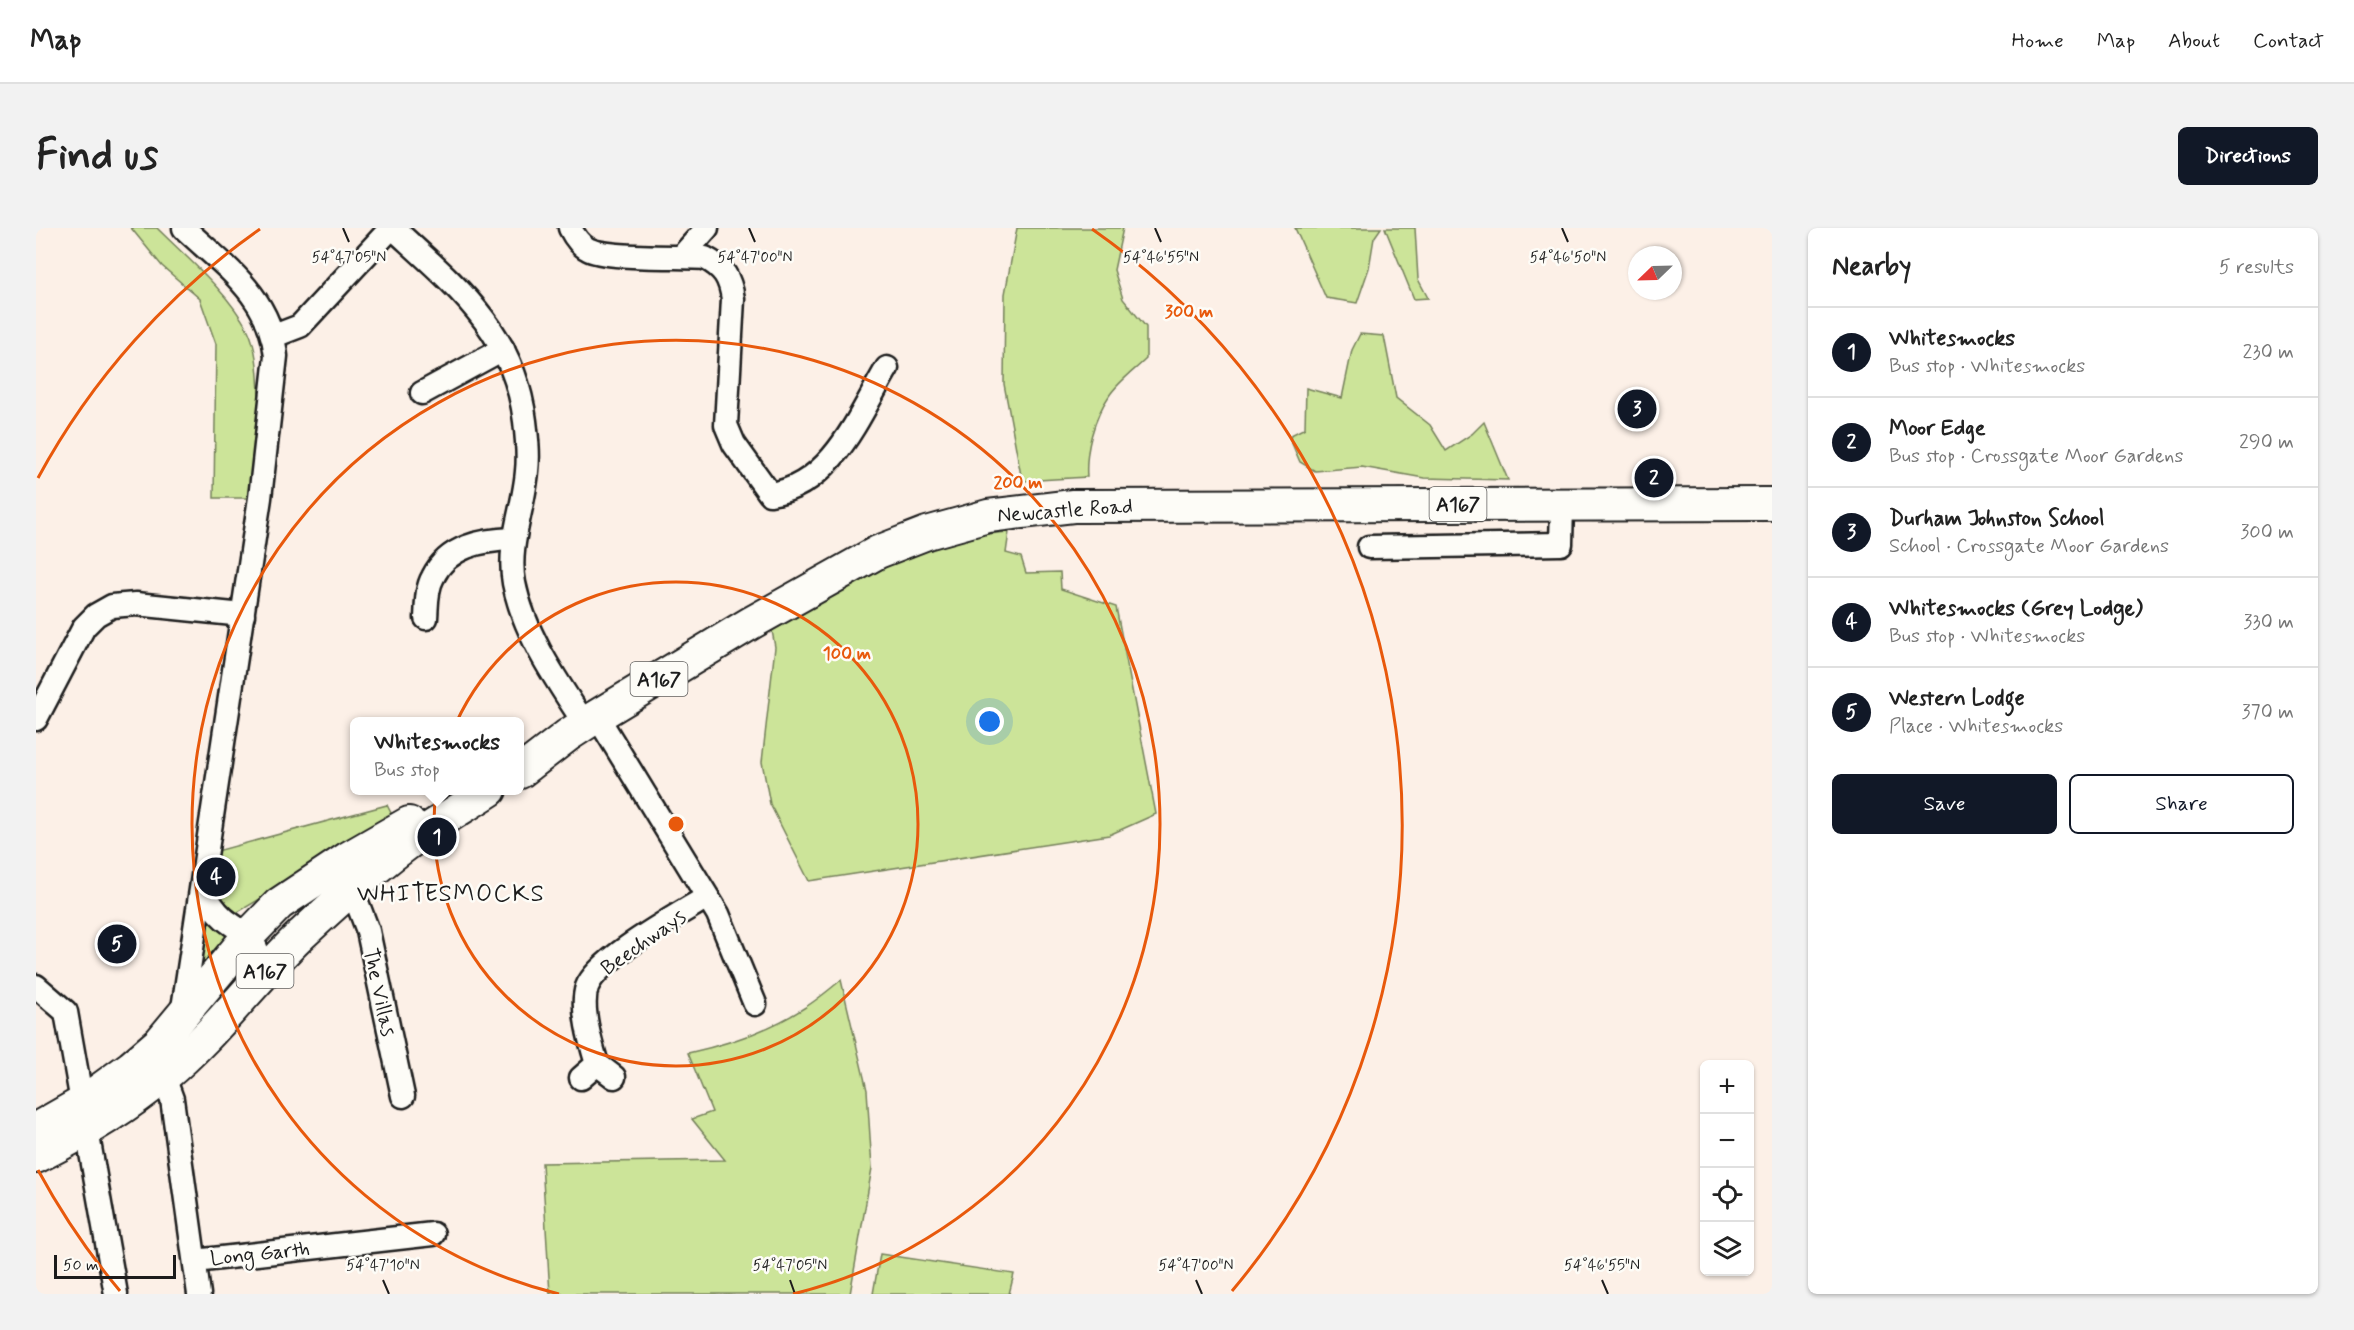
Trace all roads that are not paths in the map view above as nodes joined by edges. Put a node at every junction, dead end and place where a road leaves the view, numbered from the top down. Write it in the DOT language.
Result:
graph roads {
  1 [pos="184,228"];
  2 [pos="392,228"];
  3 [pos="570,228"];
  4 [pos="707,228"];
  5 [pos="682,256"];
  6 [pos="274,336"];
  7 [pos="503,349"];
  8 [pos="887,369"];
  9 [pos="422,393"];
  10 [pos="1772,504"];
  11 [pos="1562,505"];
  12 [pos="513,539"];
  13 [pos="1369,547"];
  14 [pos="243,615"];
  15 [pos="426,618"];
  16 [pos="36,719"];
  17 [pos="583,725"];
  18 [pos="524,754"];
  19 [pos="524,769"];
  20 [pos="455,795"];
  21 [pos="482,795"];
  22 [pos="203,882"];
  23 [pos="352,889"];
  24 [pos="707,897"];
  25 [pos="249,935"];
  26 [pos="261,975"];
  27 [pos="196,978"];
  28 [pos="36,986"];
  29 [pos="240,1000"];
  30 [pos="755,1004"];
  31 [pos="597,1073"];
  32 [pos="164,1077"];
  33 [pos="403,1096"];
  34 [pos="86,1115"];
  35 [pos="36,1129"];
  36 [pos="36,1156"];
  37 [pos="433,1234"];
  38 [pos="195,1261"];
  39 [pos="116,1294"];
  40 [pos="199,1294"];
  1 -- 6 [label="street"];
  2 -- 6 [label="street"];
  2 -- 7 [label="street"];
  3 -- 5 [label="street"];
  4 -- 5 [label="street"];
  5 -- 8 [label="street"];
  6 -- 14 [label="street"];
  7 -- 9 [label="street"];
  7 -- 12 [label="street"];
  10 -- 11 [label="highway, A167"];
  11 -- 13 [label="street"];
  11 -- 17 [label="highway, Newcastle Road / A167"];
  12 -- 15 [label="street"];
  12 -- 17 [label="street"];
  14 -- 16 [label="street"];
  14 -- 22 [label="street"];
  17 -- 18 [label="highway, A167"];
  17 -- 19 [label="highway, A167"];
  17 -- 24 [label="street"];
  20 -- 25 [label="highway, A167"];
  21 -- 23 [label="highway, A167"];
  22 -- 25 [label="street"];
  22 -- 27 [label="street"];
  23 -- 26 [label="highway, A167"];
  23 -- 33 [label="street, The Villas"];
  24 -- 30 [label="street"];
  24 -- 31 [label="street, Beechways"];
  25 -- 26 [label="street"];
  25 -- 27 [label="highway, A167"];
  26 -- 29 [label="highway, A167"];
  27 -- 29 [label="street"];
  27 -- 34 [label="highway, A167"];
  28 -- 34 [label="street"];
  29 -- 32 [label="highway, A167"];
  32 -- 34 [label="highway, A167"];
  32 -- 38 [label="street, Long Garth"];
  34 -- 35 [label="highway, A167"];
  34 -- 36 [label="highway, A167"];
  34 -- 39 [label="street"];
  37 -- 38 [label="street, Long Garth"];
  38 -- 40 [label="street, Long Garth"];
}
